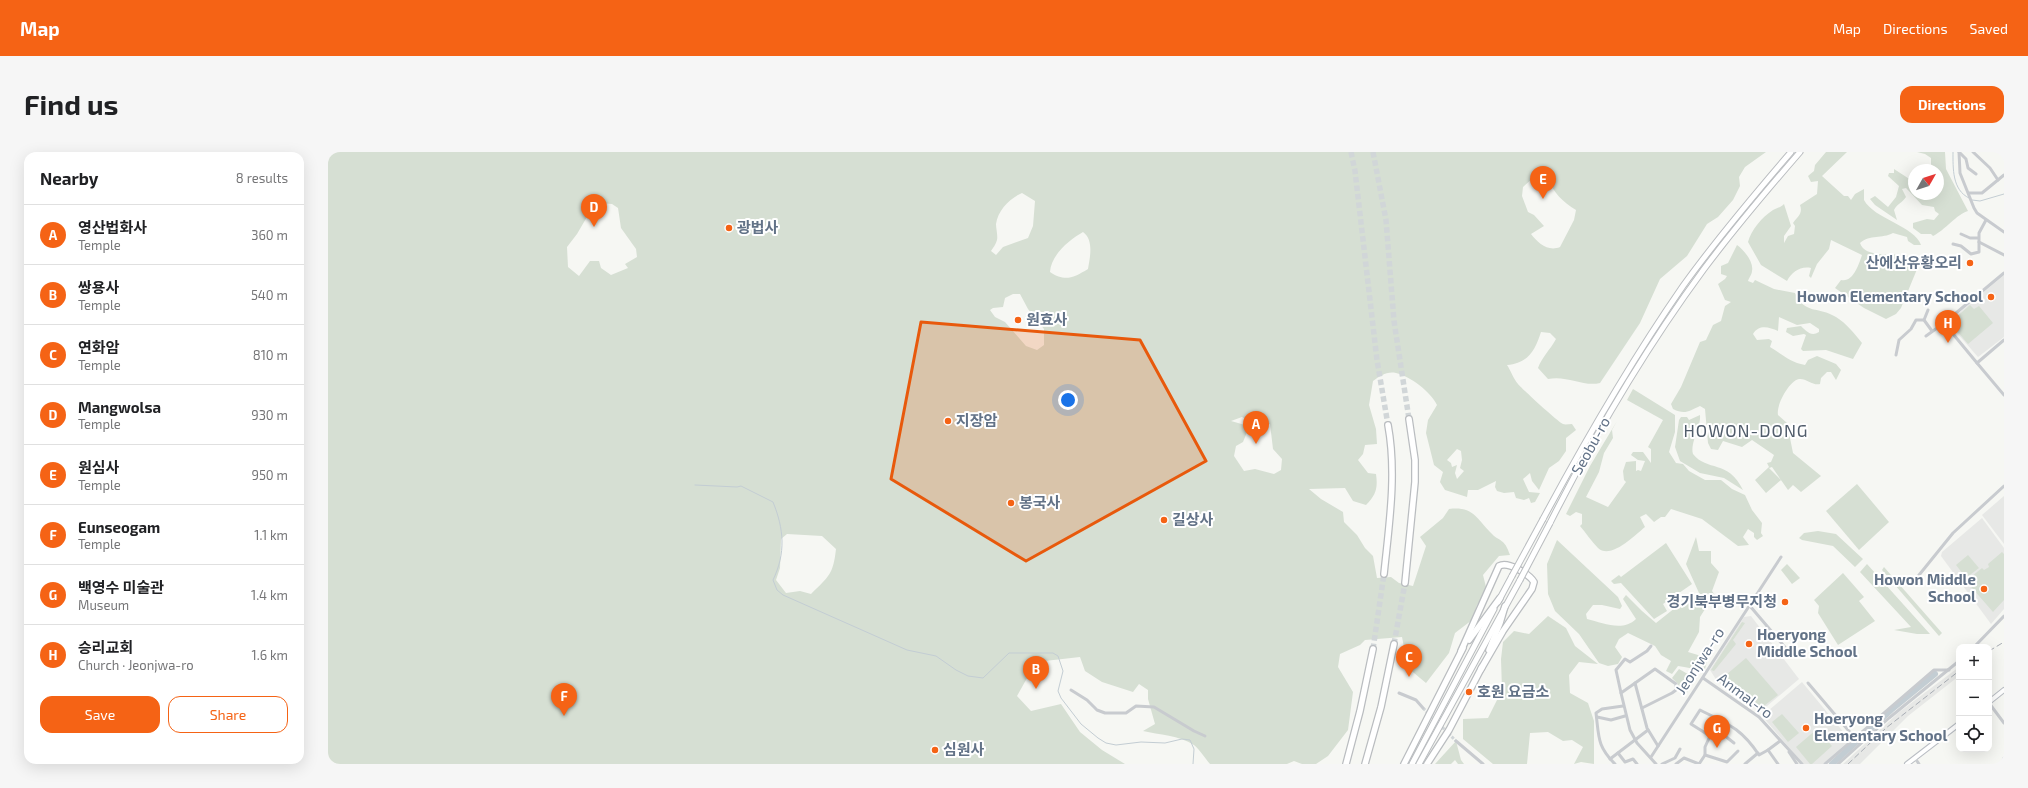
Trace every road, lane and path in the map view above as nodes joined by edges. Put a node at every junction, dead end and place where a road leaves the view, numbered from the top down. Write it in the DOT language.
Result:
graph roads {
  1 [pos="1791,152"];
  2 [pos="1800,152"];
  3 [pos="1959,152"];
  4 [pos="1974,152"];
  5 [pos="1976,174"];
  6 [pos="2004,175"];
  7 [pos="1998,180"];
  8 [pos="1969,193"];
  9 [pos="1986,220"];
  10 [pos="2004,232"];
  11 [pos="1960,234"];
  12 [pos="1978,238"];
  13 [pos="1979,242"];
  14 [pos="1953,244"];
  15 [pos="2004,255"];
  16 [pos="2004,273"];
  17 [pos="1928,310"];
  18 [pos="1924,320"];
  19 [pos="1944,323"];
  20 [pos="1932,331"];
  21 [pos="1926,336"];
  22 [pos="2004,340"];
  23 [pos="1896,355"];
  24 [pos="1977,363"];
  25 [pos="2004,395"];
  26 [pos="1409,419"];
  27 [pos="1388,424"];
  28 [pos="2004,486"];
  29 [pos="1781,557"];
  30 [pos="1384,574"];
  31 [pos="1915,580"];
  32 [pos="1405,583"];
  33 [pos="1500,598"];
  34 [pos="1505,606"];
  35 [pos="1750,606"];
  36 [pos="2004,616"];
  37 [pos="1394,644"];
  38 [pos="1977,644"];
  39 [pos="1651,646"];
  40 [pos="1373,649"];
  41 [pos="1461,651"];
  42 [pos="1789,652"];
  43 [pos="1956,663"];
  44 [pos="1481,669"];
  45 [pos="1949,670"];
  46 [pos="1703,678"];
  47 [pos="1635,683"];
  48 [pos="1808,683"];
  49 [pos="1071,690"];
  50 [pos="2004,690"];
  51 [pos="1399,693"];
  52 [pos="1622,694"];
  53 [pos="1992,700"];
  54 [pos="1623,706"];
  55 [pos="1992,706"];
  56 [pos="1423,708"];
  57 [pos="1642,708"];
  58 [pos="1884,712"];
  59 [pos="1625,716"];
  60 [pos="1597,717"];
  61 [pos="1889,718"];
  62 [pos="2004,723"];
  63 [pos="1956,726"];
  64 [pos="1648,730"];
  65 [pos="1205,736"];
  66 [pos="1710,736"];
  67 [pos="1855,738"];
  68 [pos="1635,739"];
  69 [pos="1456,741"];
  70 [pos="1780,741"];
  71 [pos="1734,743"];
  72 [pos="1352,744"];
  73 [pos="1860,744"];
  74 [pos="1658,746"];
  75 [pos="1680,749"];
  76 [pos="1768,750"];
  77 [pos="1788,750"];
  78 [pos="1738,751"];
  79 [pos="1618,753"];
  80 [pos="1758,753"];
  81 [pos="1705,755"];
  82 [pos="1651,757"];
  83 [pos="1914,758"];
  84 [pos="2004,758"];
  85 [pos="1610,759"];
  86 [pos="1719,762"];
  87 [pos="1342,764"];
  88 [pos="1346,764"];
  89 [pos="1365,764"];
  90 [pos="1404,764"];
  91 [pos="1412,764"];
  92 [pos="1419,764"];
  93 [pos="1427,764"];
  94 [pos="1483,764"];
  95 [pos="1615,764"];
  96 [pos="1636,764"];
  97 [pos="1655,764"];
  98 [pos="1662,764"];
  99 [pos="1676,764"];
  100 [pos="1699,764"];
  101 [pos="1745,764"];
  102 [pos="1778,764"];
  103 [pos="1798,764"];
  104 [pos="1802,764"];
  105 [pos="1825,764"];
  106 [pos="1838,764"];
  107 [pos="1907,764"];
  108 [pos="1919,764"];
  109 [pos="2002,764"];
  1 -- 33 [label="highway, Seobu-ro, bridge"];
  2 -- 34 [label="highway, Seobu-ro, bridge"];
  3 -- 5 [label="street"];
  3 -- 8 [label="street"];
  4 -- 7 [label="street"];
  6 -- 7 [label="street"];
  7 -- 8 [label="street"];
  8 -- 9 [label="street"];
  9 -- 10 [label="street"];
  9 -- 12 [label="street"];
  11 -- 12 [label="street"];
  12 -- 13 [label="street"];
  13 -- 14 [label="street"];
  13 -- 15 [label="street"];
  16 -- 19 [label="street"];
  17 -- 18 [label="street"];
  18 -- 20 [label="street"];
  18 -- 23 [label="street"];
  19 -- 20 [label="street"];
  19 -- 24 [label="street"];
  20 -- 21 [label="street"];
  22 -- 24 [label="street"];
  24 -- 25 [label="street"];
  26 -- 32 [label="highway"];
  27 -- 30 [label="highway"];
  28 -- 31 [label="street"];
  29 -- 35 [label="street, Jeonjwa-ro"];
  33 -- 41 [label="highway"];
  33 -- 91 [label="highway, Seobu-ro"];
  34 -- 44 [label="highway"];
  34 -- 92 [label="highway, Seobu-ro"];
  35 -- 42 [label="street"];
  35 -- 46 [label="street, Jeonjwa-ro"];
  36 -- 38 [label="street"];
  37 -- 89 [label="highway"];
  39 -- 52 [label="street"];
  40 -- 72 [label="highway"];
  41 -- 44 [label="highway"];
  41 -- 90 [label="highway"];
  43 -- 45 [label="street"];
  44 -- 93 [label="highway"];
  45 -- 58 [label="street"];
  45 -- 61 [label="street"];
  46 -- 70 [label="street, Anmal-ro"];
  46 -- 74 [label="street, Jeonjwa-ro"];
  47 -- 52 [label="street"];
  47 -- 57 [label="street"];
  47 -- 57 [label="street"];
  48 -- 67 [label="street"];
  49 -- 65 [label="street"];
  50 -- 53 [label="main road"];
  51 -- 56 [label="street"];
  52 -- 54 [label="street"];
  54 -- 59 [label="street"];
  54 -- 60 [label="street"];
  55 -- 62 [label="street"];
  57 -- 64 [label="street"];
  58 -- 61 [label="street"];
  58 -- 67 [label="street"];
  59 -- 60 [label="street"];
  59 -- 68 [label="street"];
  60 -- 85 [label="street"];
  61 -- 73 [label="street"];
  63 -- 83 [label="main road"];
  64 -- 68 [label="street"];
  64 -- 74 [label="street"];
  66 -- 71 [label="street"];
  66 -- 80 [label="street"];
  66 -- 81 [label="street"];
  67 -- 73 [label="street"];
  67 -- 105 [label="street"];
  68 -- 79 [label="street"];
  68 -- 82 [label="street"];
  69 -- 94 [label="street"];
  70 -- 76 [label="street"];
  70 -- 77 [label="street, Anmal-ro"];
  72 -- 87 [label="highway"];
  72 -- 88 [label="highway"];
  73 -- 106 [label="street"];
  74 -- 82 [label="street, Jeonjwa-ro"];
  75 -- 98 [label="street"];
  76 -- 80 [label="street"];
  76 -- 102 [label="street"];
  77 -- 103 [label="street, Anmal-ro"];
  77 -- 104 [label="street, Anmal-ro"];
  78 -- 86 [label="street"];
  79 -- 85 [label="street"];
  79 -- 96 [label="street"];
  80 -- 101 [label="street"];
  81 -- 86 [label="street"];
  81 -- 100 [label="street"];
  82 -- 97 [label="street"];
  83 -- 107 [label="main road"];
  83 -- 108 [label="street"];
  84 -- 109 [label="street"];
  85 -- 95 [label="street"];
  99 -- 100 [label="street"];
}
